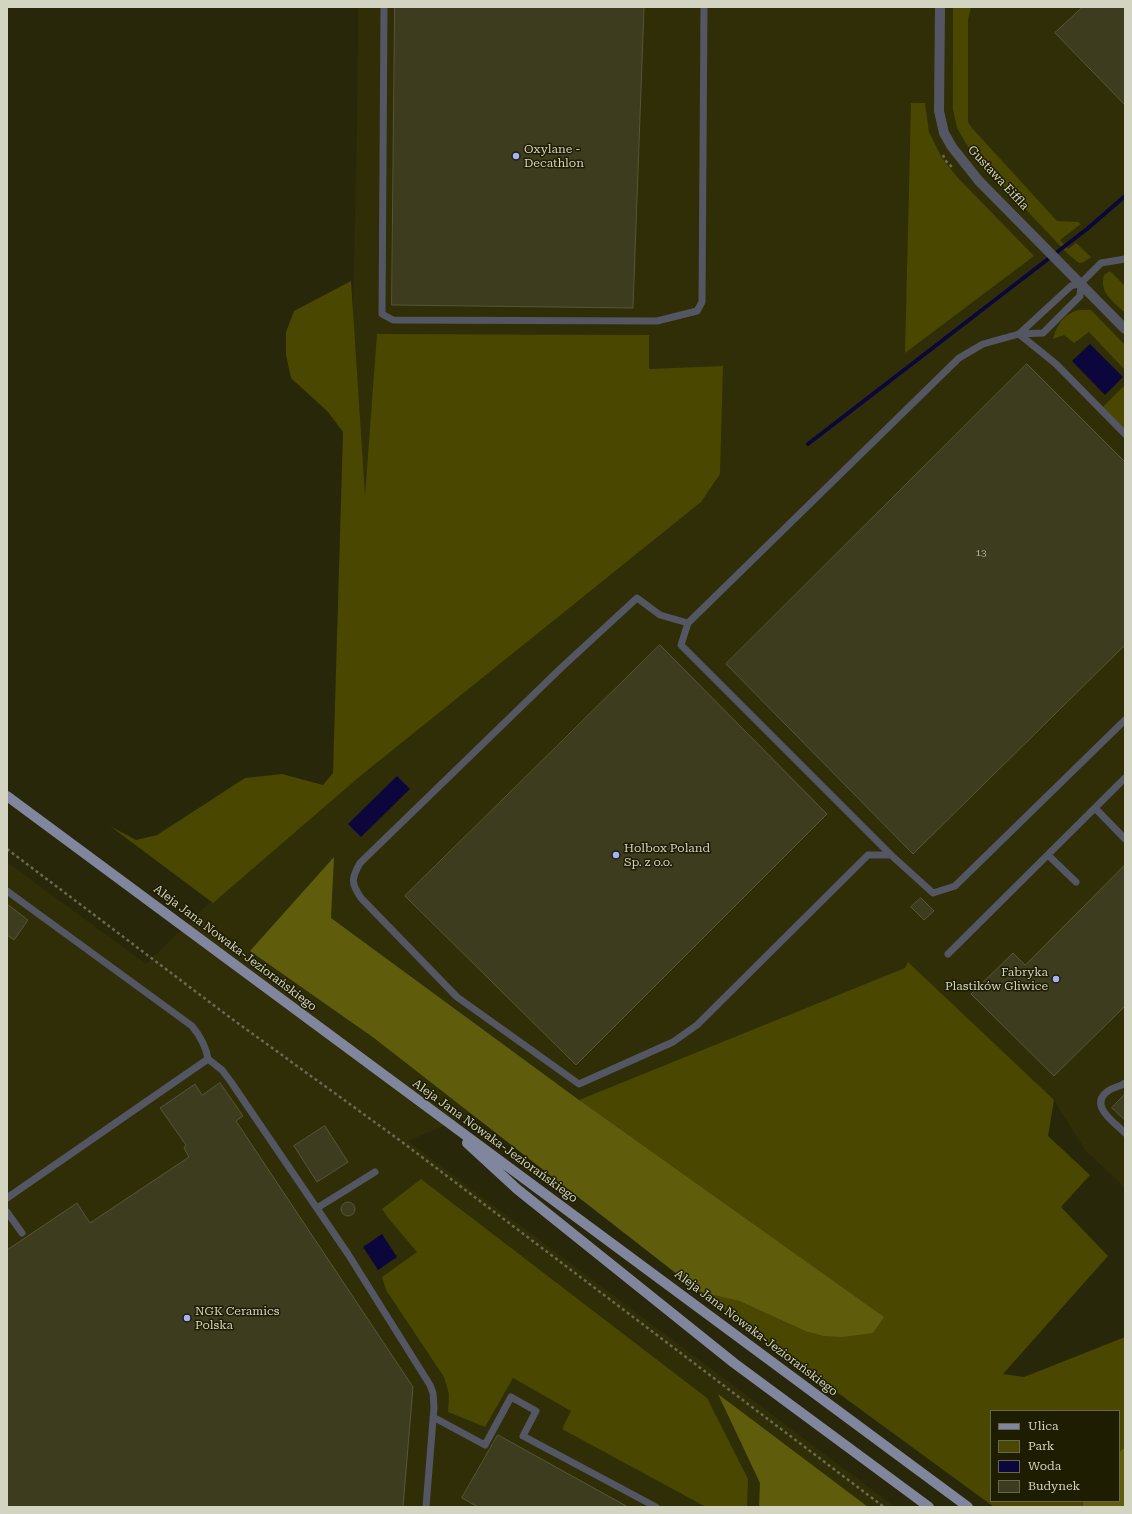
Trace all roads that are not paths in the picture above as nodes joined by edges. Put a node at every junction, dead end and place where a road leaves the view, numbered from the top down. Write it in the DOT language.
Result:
graph roads {
  1 [pos="384,7"];
  2 [pos="704,7"];
  3 [pos="940,7"];
  4 [pos="1125,259"];
  5 [pos="1081,283"];
  6 [pos="1125,329"];
  7 [pos="1018,334"];
  8 [pos="1125,434"];
  9 [pos="688,622"];
  10 [pos="1125,720"];
  11 [pos="1125,778"];
  12 [pos="7,796"];
  13 [pos="1095,808"];
  14 [pos="1125,839"];
  15 [pos="891,855"];
  16 [pos="1048,855"];
  17 [pos="1076,882"];
  18 [pos="7,892"];
  19 [pos="948,954"];
  20 [pos="208,1060"];
  21 [pos="1125,1083"];
  22 [pos="432,1110"];
  23 [pos="1125,1132"];
  24 [pos="375,1172"];
  25 [pos="7,1198"];
  26 [pos="317,1208"];
  27 [pos="7,1212"];
  28 [pos="22,1233"];
  29 [pos="433,1417"];
  30 [pos="426,1507"];
  31 [pos="656,1507"];
  32 [pos="929,1507"];
  33 [pos="968,1507"];
  1 -- 2 [label="lane"];
  3 -- 5 [label="street, Gustawa Eiffla"];
  4 -- 5 [label="lane"];
  5 -- 6 [label="street, Gustawa Eiffla"];
  5 -- 7 [label="lane"];
  5 -- 7 [label="lane"];
  7 -- 8 [label="lane"];
  7 -- 9 [label="lane"];
  9 -- 15 [label="lane"];
  9 -- 15 [label="lane"];
  10 -- 15 [label="lane"];
  11 -- 13 [label="lane"];
  12 -- 22 [label="main road, Aleja Jana Nowaka-Jeziorańskiego"];
  13 -- 14 [label="lane"];
  13 -- 16 [label="lane"];
  16 -- 17 [label="lane"];
  16 -- 19 [label="lane"];
  18 -- 20 [label="lane"];
  20 -- 25 [label="lane"];
  20 -- 26 [label="lane"];
  21 -- 23 [label="lane"];
  22 -- 32 [label="main road"];
  22 -- 33 [label="main road, Aleja Jana Nowaka-Jeziorańskiego"];
  24 -- 26 [label="lane"];
  26 -- 29 [label="lane"];
  27 -- 28 [label="lane"];
  29 -- 30 [label="lane"];
  29 -- 31 [label="lane"];
}
